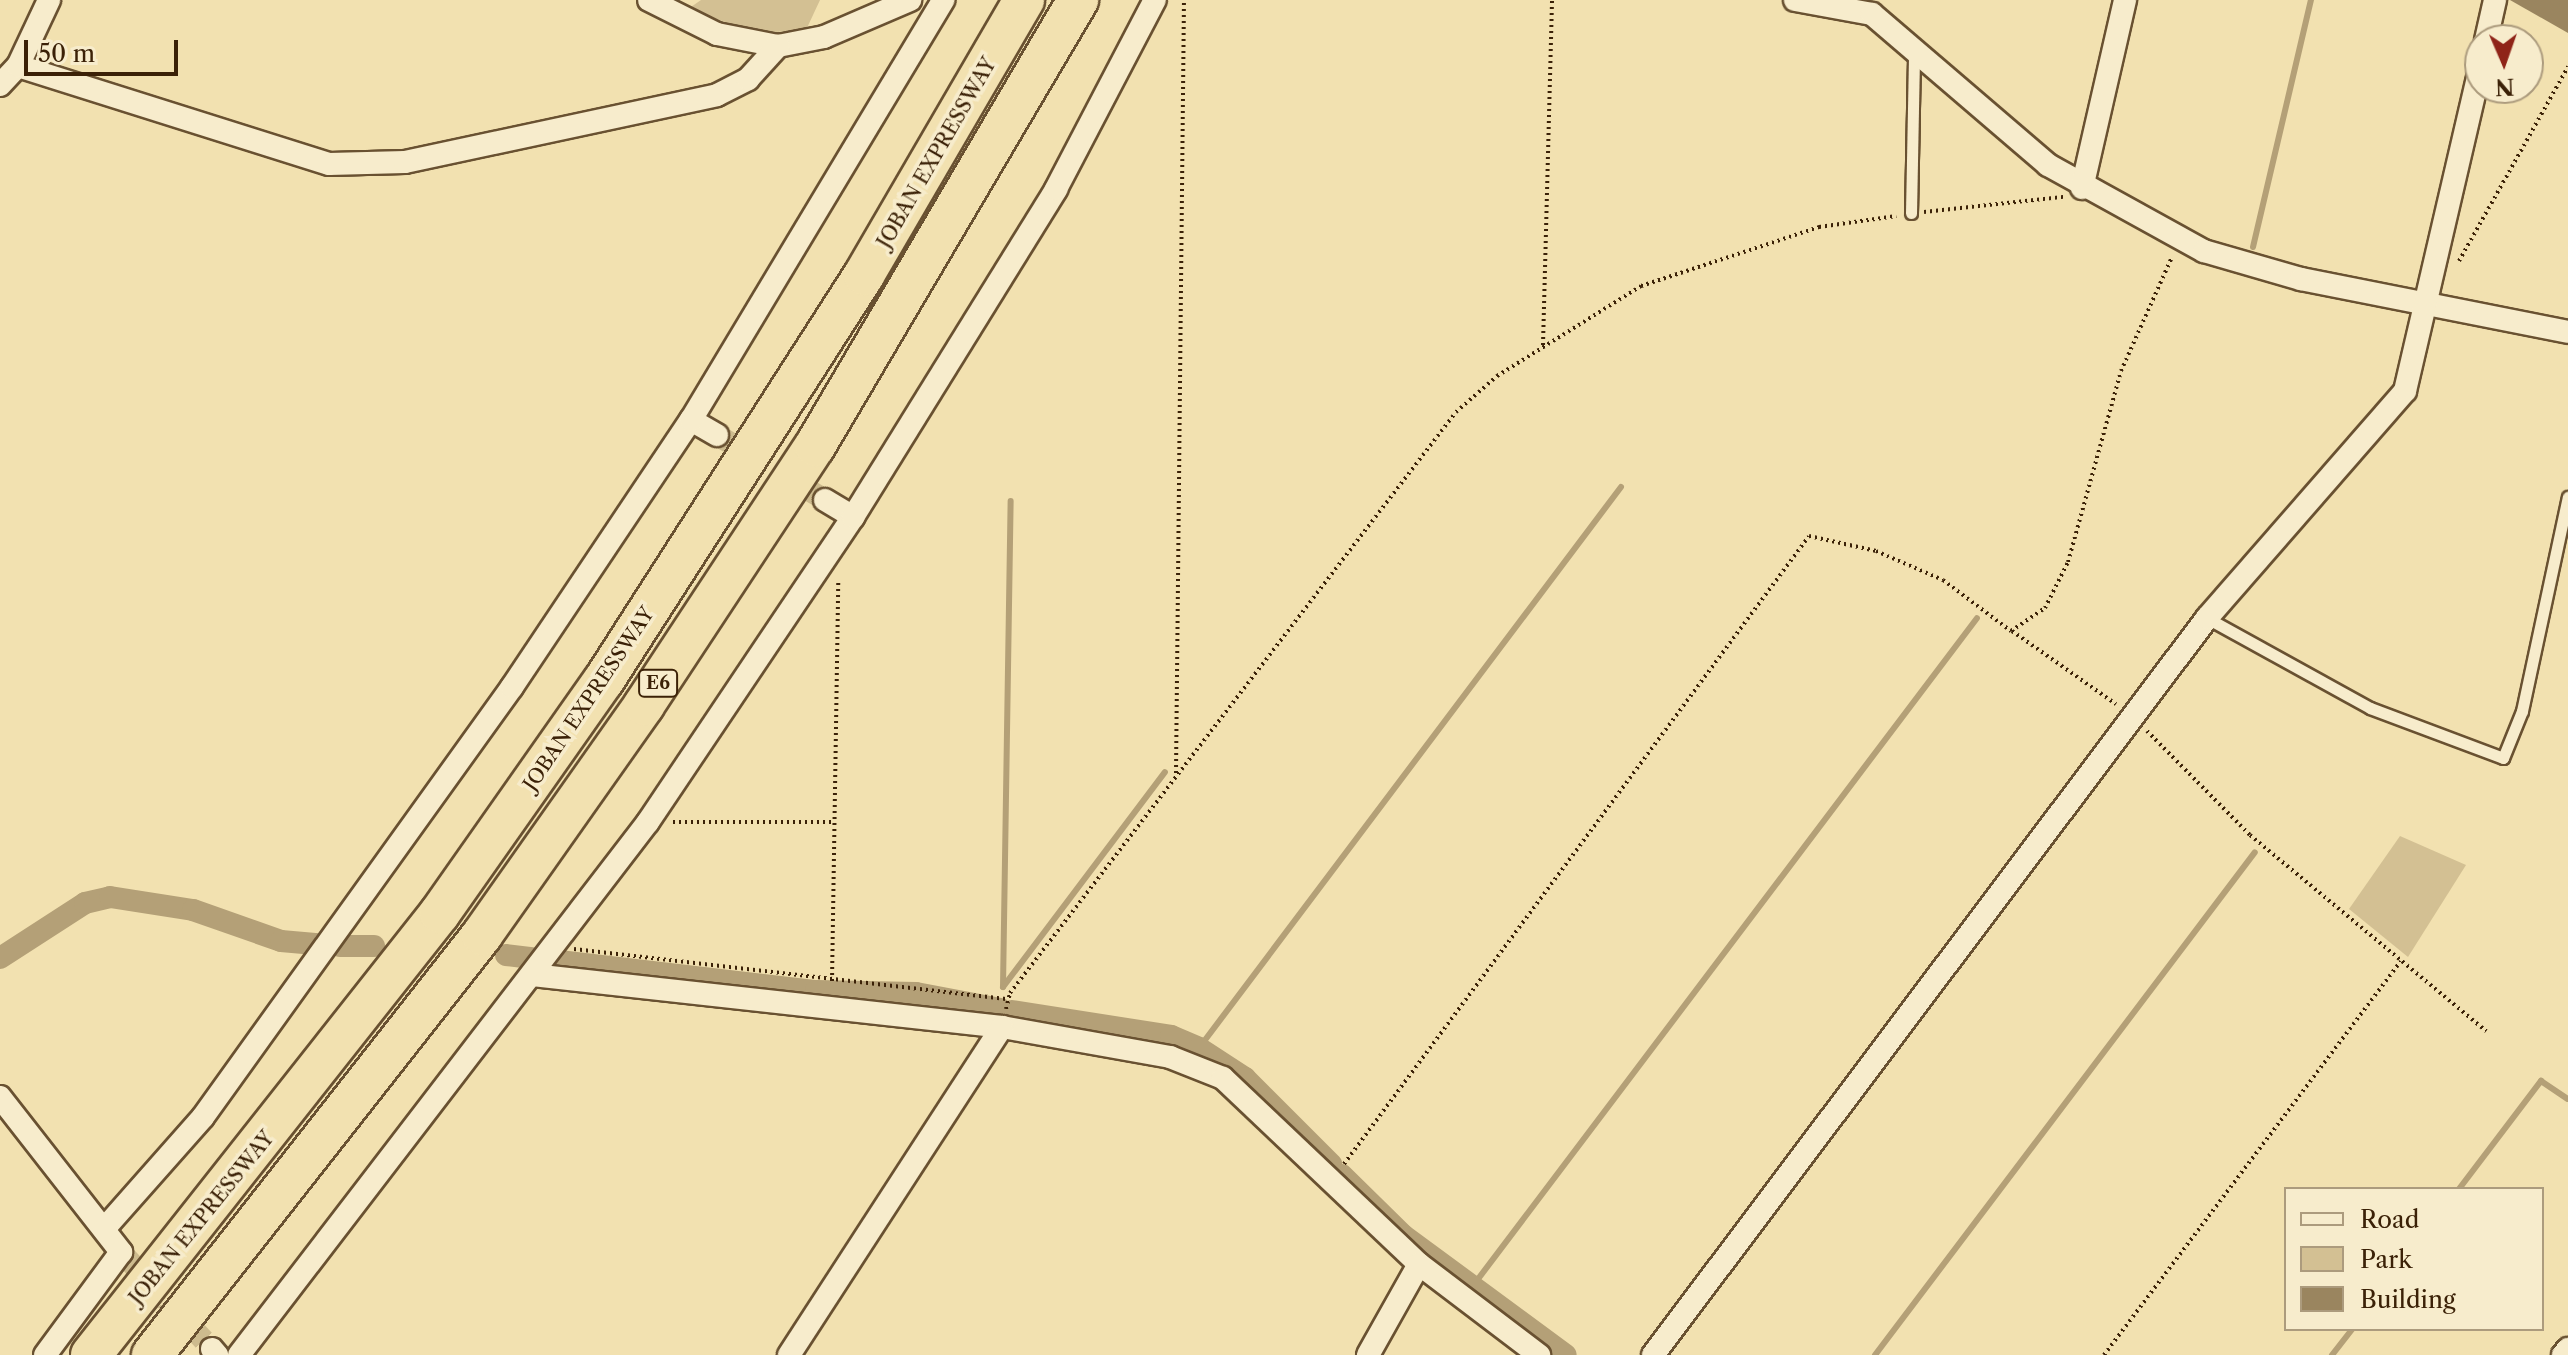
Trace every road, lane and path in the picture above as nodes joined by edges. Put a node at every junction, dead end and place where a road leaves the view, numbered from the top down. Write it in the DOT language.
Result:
graph roads {
  1 [pos="49,0"];
  2 [pos="649,0"];
  3 [pos="910,0"];
  4 [pos="943,0"];
  5 [pos="1024,0"];
  6 [pos="1078,0"];
  7 [pos="1155,0"];
  8 [pos="1184,0"];
  9 [pos="1552,0"];
  10 [pos="1795,0"];
  11 [pos="2125,0"];
  12 [pos="2495,0"];
  13 [pos="2490,24"];
  14 [pos="778,46"];
  15 [pos="1914,48"];
  16 [pos="18,66"];
  17 [pos="2568,67"];
  18 [pos="0,85"];
  19 [pos="2472,104"];
  20 [pos="2082,188"];
  21 [pos="1911,213"];
  22 [pos="2180,241"];
  23 [pos="2453,269"];
  24 [pos="2429,306"];
  25 [pos="2568,332"];
  26 [pos="1543,345"];
  27 [pos="691,420"];
  28 [pos="717,435"];
  29 [pos="2568,497"];
  30 [pos="825,500"];
  31 [pos="853,517"];
  32 [pos="2567,519"];
  33 [pos="839,537"];
  34 [pos="2207,618"];
  35 [pos="2011,631"];
  36 [pos="2131,715"];
  37 [pos="1176,775"];
  38 [pos="648,822"];
  39 [pos="834,822"];
  40 [pos="552,947"];
  41 [pos="2401,961"];
  42 [pos="532,975"];
  43 [pos="832,981"];
  44 [pos="1008,999"];
  45 [pos="1002,1027"];
  46 [pos="2486,1031"];
  47 [pos="0,1097"];
  48 [pos="1331,1181"];
  49 [pos="104,1229"];
  50 [pos="1419,1264"];
  51 [pos="164,1340"];
  52 [pos="2568,1349"];
  53 [pos="45,1355"];
  54 [pos="91,1355"];
  55 [pos="239,1355"];
  56 [pos="789,1355"];
  57 [pos="1368,1355"];
  58 [pos="1539,1355"];
  59 [pos="1653,1355"];
  60 [pos="2104,1355"];
  61 [pos="2563,1355"];
  1 -- 16 [label="street"];
  2 -- 14 [label="street"];
  3 -- 14 [label="street"];
  4 -- 27 [label="street"];
  5 -- 54 [label="highway, JOBAN EXPRESSWAY / E6"];
  6 -- 51 [label="highway, E6"];
  7 -- 31 [label="street"];
  8 -- 37 [label="path"];
  9 -- 26 [label="path"];
  10 -- 15 [label="street"];
  11 -- 20 [label="street"];
  12 -- 13 [label="street"];
  14 -- 16 [label="street"];
  15 -- 20 [label="street"];
  15 -- 21 [label="lane"];
  16 -- 18 [label="street"];
  17 -- 23 [label="path"];
  19 -- 24 [label="street"];
  20 -- 21 [label="path"];
  20 -- 22 [label="street"];
  21 -- 26 [label="path"];
  22 -- 24 [label="street"];
  22 -- 35 [label="path"];
  24 -- 25 [label="street"];
  24 -- 34 [label="street"];
  26 -- 37 [label="path"];
  27 -- 28 [label="street"];
  27 -- 49 [label="street"];
  29 -- 32 [label="lane"];
  30 -- 31 [label="street"];
  31 -- 33 [label="street"];
  32 -- 34 [label="lane"];
  33 -- 38 [label="street"];
  33 -- 39 [label="path"];
  34 -- 36 [label="street"];
  35 -- 36 [label="path"];
  35 -- 48 [label="path"];
  36 -- 41 [label="path"];
  36 -- 59 [label="street"];
  37 -- 44 [label="path"];
  38 -- 39 [label="path"];
  38 -- 40 [label="street"];
  39 -- 43 [label="path"];
  40 -- 42 [label="street"];
  40 -- 43 [label="path"];
  41 -- 46 [label="path"];
  41 -- 60 [label="path"];
  42 -- 45 [label="street"];
  42 -- 55 [label="street"];
  43 -- 44 [label="path"];
  44 -- 45 [label="path"];
  45 -- 48 [label="street"];
  45 -- 56 [label="street"];
  47 -- 49 [label="street"];
  48 -- 50 [label="street"];
  49 -- 53 [label="street"];
  50 -- 57 [label="street"];
  50 -- 58 [label="street"];
  52 -- 61 [label="street"];
}
